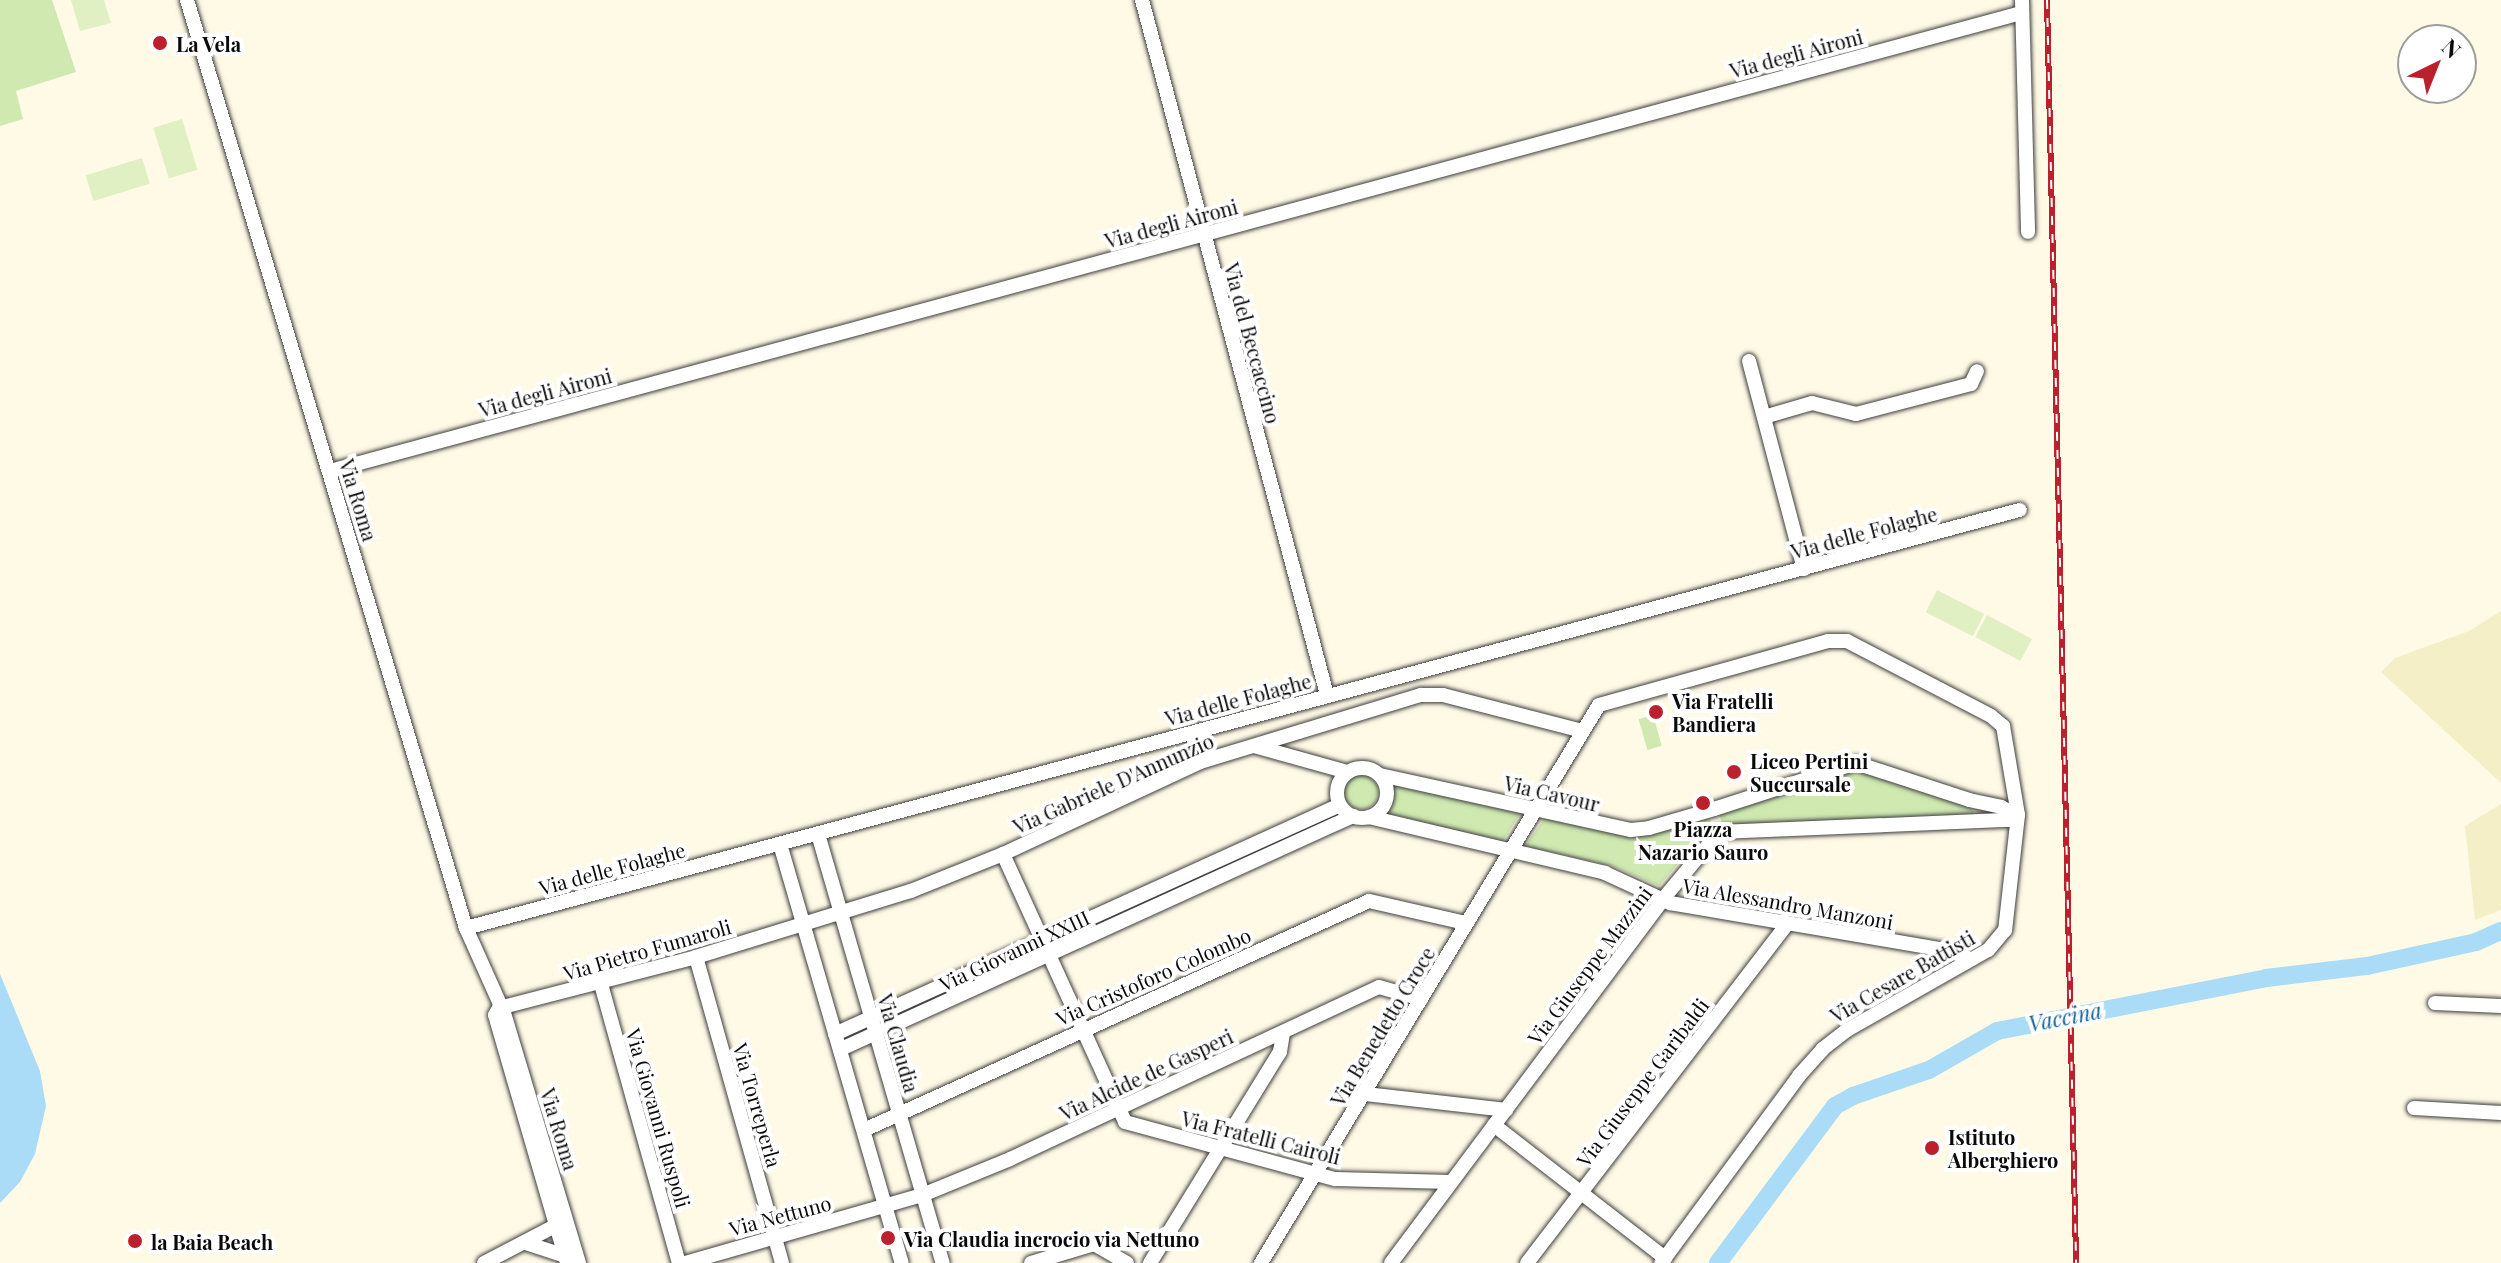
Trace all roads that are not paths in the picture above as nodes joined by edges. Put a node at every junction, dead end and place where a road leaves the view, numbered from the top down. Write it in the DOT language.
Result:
graph roads {
  1 [pos="205,0"];
  2 [pos="1142,0"];
  3 [pos="188,2"];
  4 [pos="2022,6"];
  5 [pos="2028,232"];
  6 [pos="1203,235"];
  7 [pos="1749,361"];
  8 [pos="1977,371"];
  9 [pos="1764,417"];
  10 [pos="330,471"];
  11 [pos="2020,510"];
  12 [pos="1804,569"];
  13 [pos="1327,695"];
  14 [pos="1582,731"];
  15 [pos="1192,733"];
  16 [pos="1253,746"];
  17 [pos="1200,762"];
  18 [pos="1347,772"];
  19 [pos="1380,775"];
  20 [pos="1340,805"];
  21 [pos="1537,809"];
  22 [pos="1714,809"];
  23 [pos="2018,815"];
  24 [pos="1353,816"];
  25 [pos="1369,817"];
  26 [pos="1719,832"];
  27 [pos="818,834"];
  28 [pos="780,844"];
  29 [pos="1510,850"];
  30 [pos="1003,854"];
  31 [pos="1196,870"];
  32 [pos="1203,885"];
  33 [pos="1663,899"];
  34 [pos="840,910"];
  35 [pos="1465,923"];
  36 [pos="805,924"];
  37 [pos="1787,924"];
  38 [pos="466,928"];
  39 [pos="1041,941"];
  40 [pos="1049,956"];
  41 [pos="696,957"];
  42 [pos="1971,959"];
  43 [pos="601,984"];
  44 [pos="1421,999"];
  45 [pos="2435,1003"];
  46 [pos="2501,1006"];
  47 [pos="499,1008"];
  48 [pos="872,1020"];
  49 [pos="1083,1029"];
  50 [pos="1283,1033"];
  51 [pos="835,1034"];
  52 [pos="876,1036"];
  53 [pos="841,1049"];
  54 [pos="1366,1094"];
  55 [pos="2414,1108"];
  56 [pos="1119,1109"];
  57 [pos="1506,1110"];
  58 [pos="2501,1113"];
  59 [pos="898,1114"];
  60 [pos="1494,1125"];
  61 [pos="864,1130"];
  62 [pos="1223,1147"];
  63 [pos="1316,1173"];
  64 [pos="1451,1182"];
  65 [pos="1583,1193"];
  66 [pos="922,1195"];
  67 [pos="886,1207"];
  68 [pos="562,1222"];
  69 [pos="774,1237"];
  70 [pos="526,1243"];
  71 [pos="566,1259"];
  72 [pos="1663,1260"];
  73 [pos="484,1263"];
  74 [pos="579,1263"];
  75 [pos="679,1263"];
  76 [pos="685,1263"];
  77 [pos="782,1263"];
  78 [pos="902,1263"];
  79 [pos="943,1263"];
  80 [pos="1031,1263"];
  81 [pos="1127,1263"];
  82 [pos="1150,1263"];
  83 [pos="1261,1263"];
  84 [pos="1391,1263"];
  85 [pos="1527,1263"];
  1 -- 3 [label="street"];
  2 -- 6 [label="street, Via del Beccaccino"];
  3 -- 10 [label="street, Via Roma"];
  4 -- 5 [label="street"];
  4 -- 6 [label="street, Via degli Aironi"];
  6 -- 10 [label="street, Via degli Aironi"];
  6 -- 13 [label="street, Via del Beccaccino"];
  7 -- 9 [label="street"];
  8 -- 9 [label="street"];
  9 -- 12 [label="street"];
  10 -- 38 [label="street, Via Roma"];
  11 -- 12 [label="street, Via delle Folaghe"];
  12 -- 13 [label="street, Via delle Folaghe"];
  13 -- 15 [label="street, Via delle Folaghe"];
  14 -- 16 [label="street, Via Gabriele D'Annunzio"];
  14 -- 21 [label="street"];
  14 -- 23 [label="street"];
  15 -- 17 [label="street"];
  15 -- 27 [label="street, Via delle Folaghe"];
  16 -- 17 [label="street, Via Gabriele D'Annunzio"];
  16 -- 18 [label="street"];
  17 -- 30 [label="street, Via Gabriele D'Annunzio"];
  18 -- 19 [label="street"];
  18 -- 20 [label="street"];
  19 -- 21 [label="street, Via Cavour"];
  19 -- 25 [label="street"];
  20 -- 24 [label="street"];
  20 -- 31 [label="street, Via Giovanni XXIII"];
  21 -- 22 [label="street, Via Cavour"];
  21 -- 29 [label="street, Via Benedetto Croce"];
  22 -- 23 [label="street, Via Cavour"];
  22 -- 26 [label="street"];
  23 -- 26 [label="street"];
  23 -- 42 [label="street, Via Cesare Battisti"];
  24 -- 25 [label="street"];
  24 -- 32 [label="street, Via Giovanni XXIII"];
  25 -- 29 [label="street, Via Alessandro Manzoni"];
  26 -- 33 [label="street, Via Giuseppe Mazzini"];
  27 -- 28 [label="street, Via delle Folaghe"];
  27 -- 34 [label="street, Via Claudia"];
  28 -- 36 [label="street"];
  28 -- 38 [label="street, Via delle Folaghe"];
  29 -- 33 [label="street, Via Alessandro Manzoni"];
  29 -- 35 [label="street, Via Benedetto Croce"];
  30 -- 34 [label="street, Via Gabriele D'Annunzio"];
  30 -- 39 [label="street"];
  31 -- 32 [label="street"];
  31 -- 39 [label="street, Via Giovanni XXIII"];
  32 -- 40 [label="street, Via Giovanni XXIII"];
  33 -- 37 [label="street, Via Alessandro Manzoni"];
  33 -- 57 [label="street, Via Giuseppe Mazzini"];
  34 -- 36 [label="street, Via Gabriele D'Annunzio"];
  34 -- 48 [label="street, Via Claudia"];
  35 -- 44 [label="street, Via Benedetto Croce"];
  35 -- 49 [label="street, Via Cristoforo Colombo"];
  36 -- 41 [label="street, Via Pietro Fumaroli"];
  36 -- 51 [label="street"];
  37 -- 42 [label="street, Via Alessandro Manzoni"];
  37 -- 65 [label="street, Via Giuseppe Garibaldi"];
  38 -- 47 [label="street, Via Roma"];
  39 -- 40 [label="street"];
  39 -- 48 [label="street, Via Giovanni XXIII"];
  40 -- 49 [label="street"];
  40 -- 52 [label="street, Via Giovanni XXIII"];
  41 -- 43 [label="street, Via Pietro Fumaroli"];
  41 -- 69 [label="street, Via Torreperla"];
  42 -- 72 [label="street, Via Cesare Battisti"];
  43 -- 47 [label="street, Via Pietro Fumaroli"];
  43 -- 75 [label="street, Via Giovanni Ruspoli"];
  44 -- 50 [label="street, Via Alcide de Gasperi"];
  44 -- 54 [label="street, Via Benedetto Croce"];
  45 -- 46 [label="street"];
  47 -- 68 [label="street, Via Roma"];
  48 -- 51 [label="street, Via Giovanni XXIII"];
  48 -- 52 [label="street, Via Claudia"];
  49 -- 56 [label="street"];
  49 -- 59 [label="street, Via Cristoforo Colombo"];
  50 -- 56 [label="street, Via Alcide de Gasperi"];
  50 -- 62 [label="street"];
  51 -- 53 [label="street"];
  52 -- 53 [label="street, Via Giovanni XXIII"];
  52 -- 59 [label="street, Via Claudia"];
  53 -- 61 [label="street"];
  54 -- 57 [label="street"];
  54 -- 63 [label="street, Via Benedetto Croce"];
  55 -- 58 [label="street"];
  56 -- 62 [label="street, Via Fratelli Cairoli"];
  56 -- 66 [label="street, Via Alcide de Gasperi"];
  57 -- 60 [label="street, Via Giuseppe Mazzini"];
  59 -- 61 [label="street, Via Cristoforo Colombo"];
  59 -- 66 [label="street, Via Claudia"];
  60 -- 64 [label="street, Via Giuseppe Mazzini"];
  60 -- 65 [label="street"];
  61 -- 67 [label="street"];
  62 -- 63 [label="street, Via Fratelli Cairoli"];
  62 -- 82 [label="street"];
  63 -- 64 [label="street, Via Fratelli Cairoli"];
  63 -- 83 [label="street, Via Benedetto Croce"];
  64 -- 84 [label="street, Via Giuseppe Mazzini"];
  65 -- 72 [label="street"];
  65 -- 85 [label="street, Via Giuseppe Garibaldi"];
  66 -- 67 [label="street, Via Alcide de Gasperi"];
  66 -- 79 [label="street, Via Claudia"];
  67 -- 69 [label="street, Via Nettuno"];
  67 -- 78 [label="street"];
  68 -- 70 [label="street"];
  68 -- 71 [label="street, Via Roma"];
  68 -- 74 [label="street, Via Roma"];
  69 -- 76 [label="street, Via Nettuno"];
  69 -- 77 [label="street, Via Torreperla"];
  70 -- 71 [label="street"];
  70 -- 73 [label="street"];
  80 -- 81 [label="street"];
}
